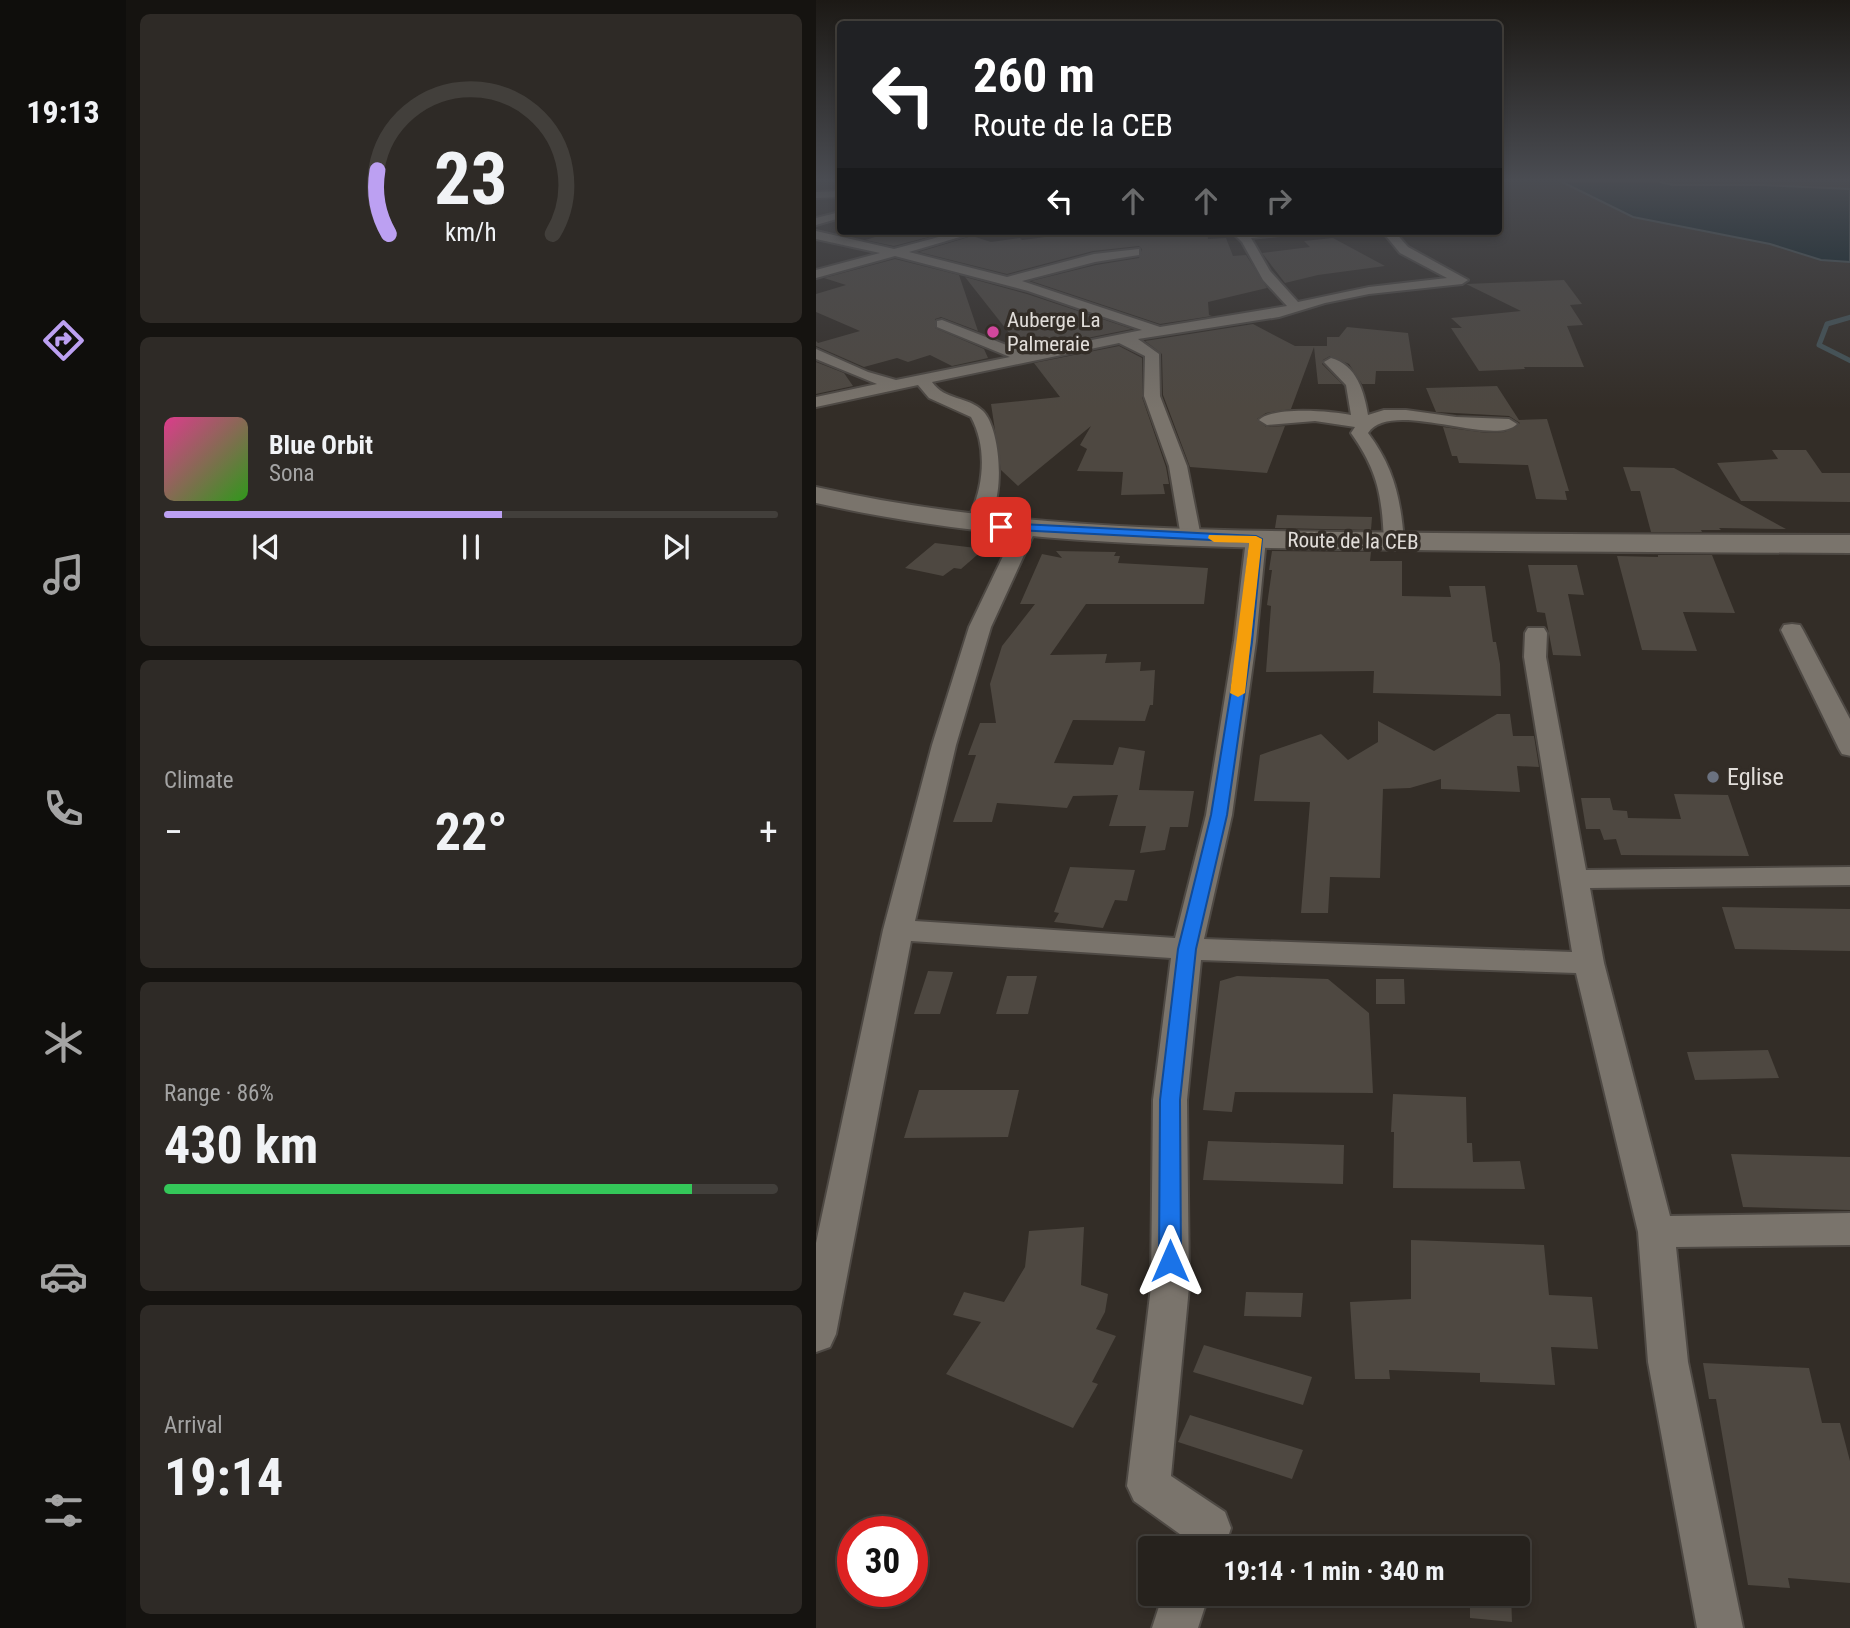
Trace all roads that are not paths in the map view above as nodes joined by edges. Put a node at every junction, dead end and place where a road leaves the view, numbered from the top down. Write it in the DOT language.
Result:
graph roads {
  1 [pos="872,257"];
  2 [pos="914,257"];
  3 [pos="1101,257"];
  4 [pos="1254,257"];
  5 [pos="1417,257"];
  6 [pos="816,274"];
  7 [pos="1005,282"];
  8 [pos="1295,307"];
  9 [pos="942,324"];
  10 [pos="1159,331"];
  11 [pos="1120,338"];
  12 [pos="816,353"];
  13 [pos="1023,357"];
  14 [pos="1331,362"];
  15 [pos="923,380"];
  16 [pos="896,386"];
  17 [pos="816,402"];
  18 [pos="1267,420"];
  19 [pos="1364,424"];
  20 [pos="1509,424"];
  21 [pos="816,495"];
  22 [pos="975,524"];
  23 [pos="1026,529"];
  24 [pos="1191,537"];
  25 [pos="1256,539"];
  26 [pos="1394,542"];
  27 [pos="1850,544"];
  28 [pos="1792,629"];
  29 [pos="1536,634"];
  30 [pos="1850,749"];
  31 [pos="1850,876"];
  32 [pos="1574,879"];
  33 [pos="898,930"];
  34 [pos="1187,949"];
  35 [pos="1589,962"];
  36 [pos="1850,1229"];
  37 [pos="1656,1232"];
  38 [pos="816,1334"];
  39 [pos="1206,1536"];
  40 [pos="1182,1606"];
  41 [pos="1175,1628"];
  42 [pos="1720,1628"];
  1 -- 6 [label="street"];
  2 -- 7 [label="street"];
  3 -- 7 [label="street"];
  4 -- 8 [label="street"];
  5 -- 8 [label="street"];
  7 -- 10 [label="street"];
  8 -- 10 [label="street"];
  9 -- 13 [label="street"];
  10 -- 11 [label="street"];
  11 -- 13 [label="street"];
  11 -- 24 [label="street"];
  12 -- 16 [label="street"];
  13 -- 15 [label="street"];
  14 -- 19 [label="street"];
  15 -- 16 [label="street"];
  15 -- 22 [label="street"];
  16 -- 17 [label="street"];
  18 -- 19 [label="street"];
  19 -- 20 [label="street"];
  19 -- 26 [label="street"];
  21 -- 22 [label="main road, Route de la CEB"];
  22 -- 23 [label="main road, Route de la CEB"];
  23 -- 24 [label="main road, Route de la CEB"];
  23 -- 33 [label="street"];
  24 -- 25 [label="main road, Route de la CEB"];
  25 -- 26 [label="main road, Route de la CEB"];
  25 -- 34 [label="street"];
  26 -- 27 [label="main road, Route de la CEB"];
  28 -- 30 [label="street"];
  29 -- 32 [label="street"];
  31 -- 32 [label="street"];
  32 -- 35 [label="street"];
  33 -- 34 [label="street"];
  33 -- 38 [label="street"];
  34 -- 35 [label="street"];
  34 -- 39 [label="street"];
  35 -- 37 [label="street"];
  36 -- 37 [label="street"];
  37 -- 42 [label="street"];
  40 -- 41 [label="street"];
}
